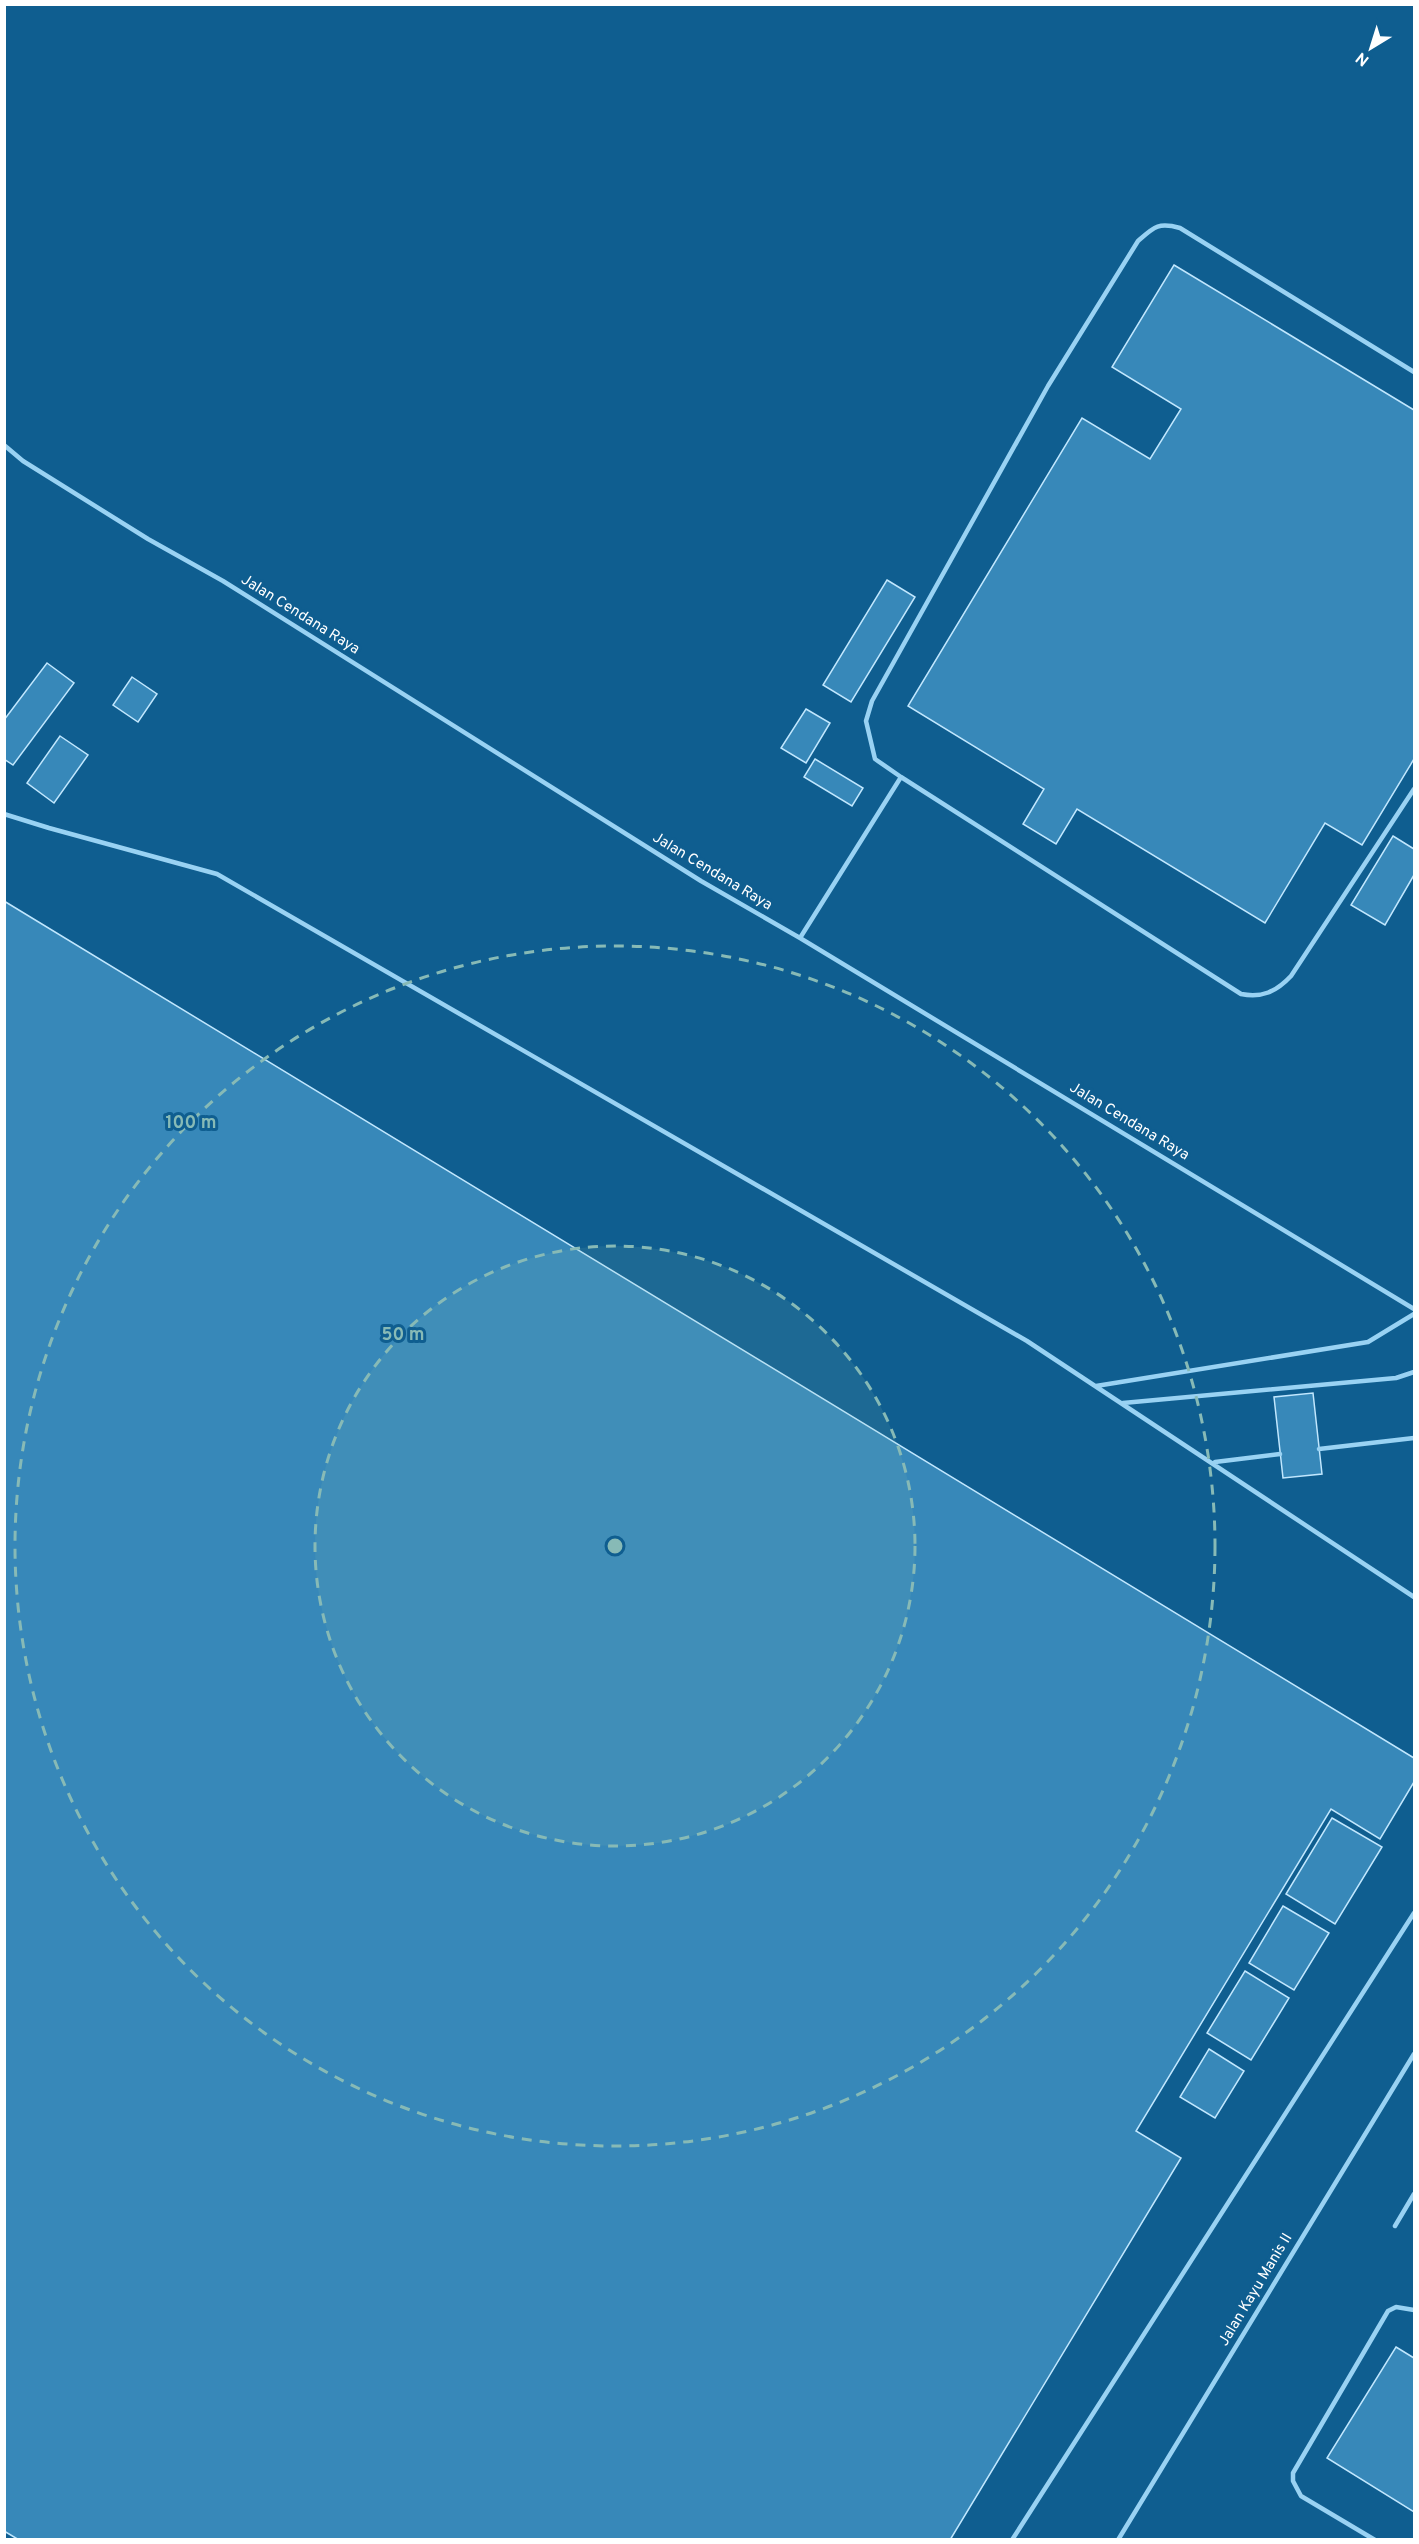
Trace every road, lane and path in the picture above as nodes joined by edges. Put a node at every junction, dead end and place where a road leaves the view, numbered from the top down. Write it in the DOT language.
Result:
graph roads {
  1 [pos="1414,372"];
  2 [pos="4,445"];
  3 [pos="901,777"];
  4 [pos="1414,789"];
  5 [pos="4,814"];
  6 [pos="800,938"];
  7 [pos="1414,1310"];
  8 [pos="1414,1314"];
  9 [pos="1414,1372"];
  10 [pos="1096,1386"];
  11 [pos="1123,1403"];
  12 [pos="1414,1438"];
  13 [pos="1318,1449"];
  14 [pos="1280,1454"];
  15 [pos="1213,1462"];
  16 [pos="1414,1597"];
  17 [pos="1414,1913"];
  18 [pos="1414,2054"];
  19 [pos="1414,2194"];
  20 [pos="1395,2226"];
  21 [pos="1414,2310"];
  22 [pos="1012,2540"];
  23 [pos="1118,2540"];
  24 [pos="1375,2540"];
  1 -- 3 [label="lane"];
  2 -- 6 [label="lane, Jalan Cendana Raya"];
  3 -- 4 [label="lane"];
  3 -- 6 [label="lane"];
  5 -- 10 [label="lane"];
  6 -- 7 [label="lane, Jalan Cendana Raya"];
  8 -- 10 [label="lane"];
  9 -- 11 [label="lane"];
  10 -- 11 [label="lane"];
  11 -- 15 [label="lane"];
  12 -- 13 [label="lane"];
  14 -- 15 [label="lane"];
  15 -- 16 [label="lane"];
  17 -- 22 [label="lane"];
  18 -- 23 [label="lane, Jalan Kayu Manis II"];
  19 -- 20 [label="lane"];
  21 -- 24 [label="lane"];
}
